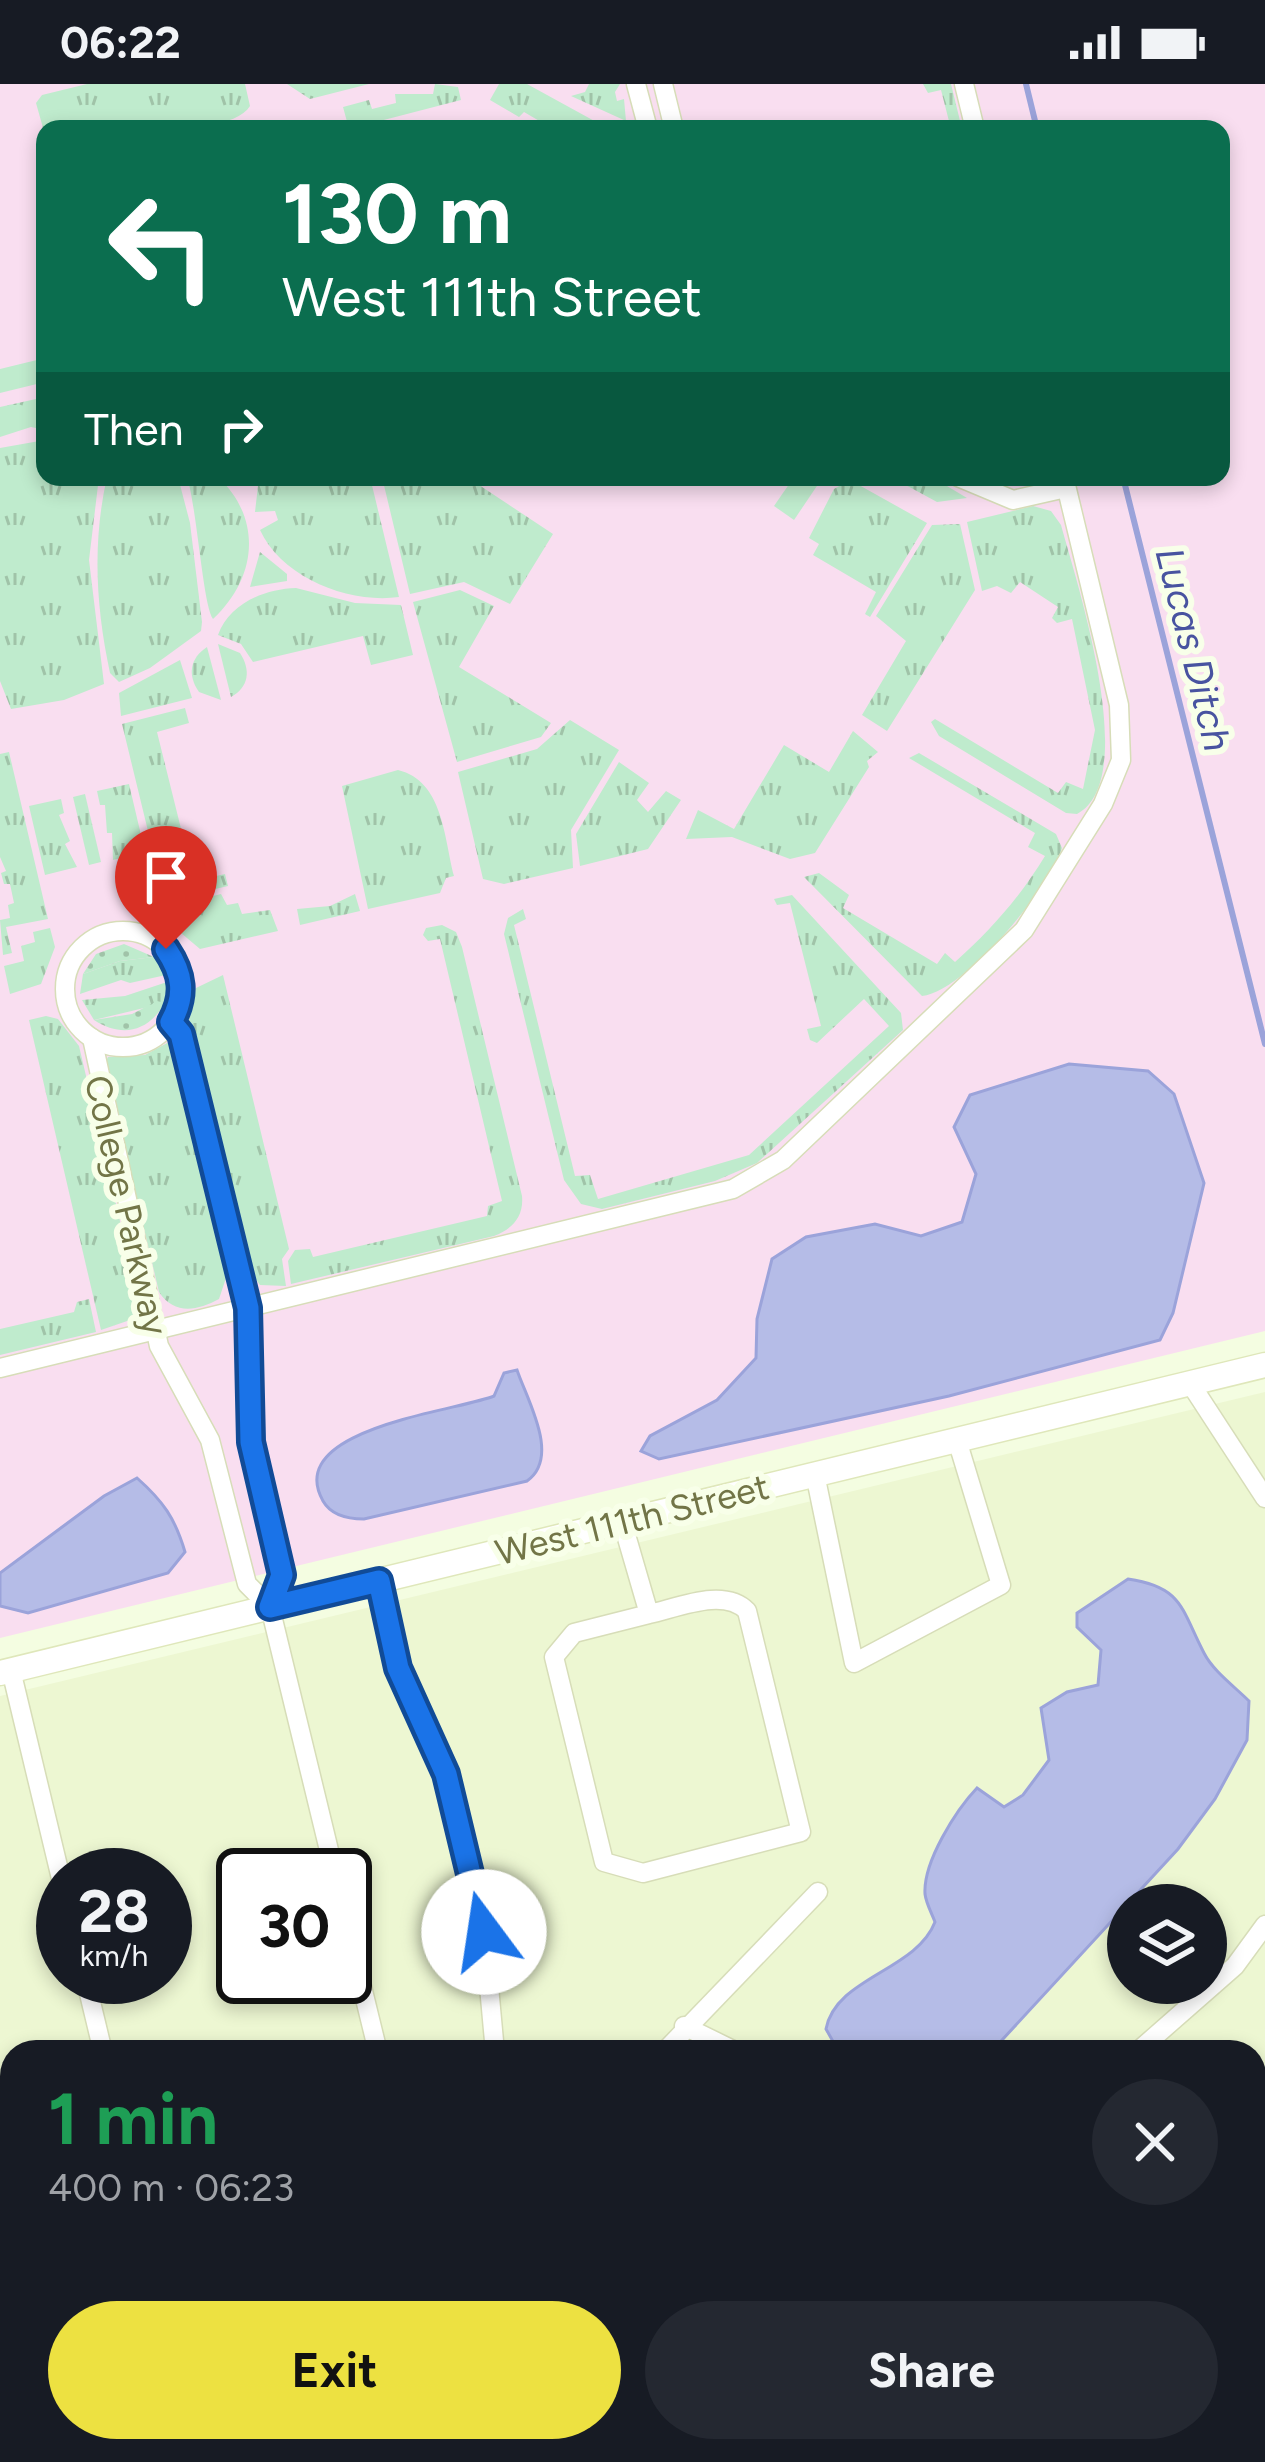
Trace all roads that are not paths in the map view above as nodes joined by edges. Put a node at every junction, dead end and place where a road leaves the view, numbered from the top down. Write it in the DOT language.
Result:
graph roads {
  1 [pos="636,84"];
  2 [pos="663,84"];
  3 [pos="964,84"];
  4 [pos="646,120"];
  5 [pos="672,120"];
  6 [pos="973,120"];
  7 [pos="980,486"];
  8 [pos="1053,486"];
  9 [pos="1066,486"];
  10 [pos="171,1022"];
  11 [pos="92,1038"];
  12 [pos="248,1308"];
  13 [pos="155,1331"];
  14 [pos="1265,1365"];
  15 [pos="0,1368"];
  16 [pos="1190,1383"];
  17 [pos="957,1440"];
  18 [pos="814,1474"];
  19 [pos="1265,1498"];
  20 [pos="622,1521"];
  21 [pos="379,1581"];
  22 [pos="270,1607"];
  23 [pos="649,1614"];
  24 [pos="5,1672"];
  25 [pos="52,1848"];
  26 [pos="328,1848"];
  27 [pos="818,1892"];
  28 [pos="1265,1925"];
  29 [pos="91,2004"];
  30 [pos="366,2004"];
  31 [pos="684,2026"];
  32 [pos="100,2040"];
  33 [pos="375,2040"];
  34 [pos="494,2040"];
  35 [pos="673,2040"];
  36 [pos="712,2040"];
  37 [pos="1151,2040"];
  1 -- 4 [label="street"];
  2 -- 5 [label="street"];
  3 -- 6 [label="street"];
  7 -- 8 [label="street"];
  9 -- 12 [label="street"];
  10 -- 11 [label="street, College Parkway"];
  10 -- 11 [label="street, College Parkway"];
  10 -- 12 [label="street, College Parkway"];
  11 -- 13 [label="street, College Parkway"];
  12 -- 13 [label="street"];
  12 -- 22 [label="street, College Parkway"];
  13 -- 15 [label="street"];
  13 -- 22 [label="street, College Parkway"];
  14 -- 16 [label="main road, West 111th Street"];
  16 -- 17 [label="main road, West 111th Street"];
  16 -- 19 [label="street"];
  17 -- 18 [label="main road, West 111th Street"];
  17 -- 18 [label="street"];
  18 -- 20 [label="main road, West 111th Street"];
  20 -- 21 [label="main road, West 111th Street"];
  20 -- 23 [label="street"];
  21 -- 22 [label="main road, West 111th Street"];
  21 -- 34 [label="street"];
  22 -- 24 [label="main road, West 111th Street"];
  22 -- 26 [label="street"];
  23 -- 23 [label="street"];
  24 -- 25 [label="street"];
  27 -- 31 [label="street"];
  28 -- 37 [label="street"];
  29 -- 32 [label="street"];
  30 -- 33 [label="street"];
  31 -- 35 [label="street"];
  31 -- 36 [label="street"];
}
